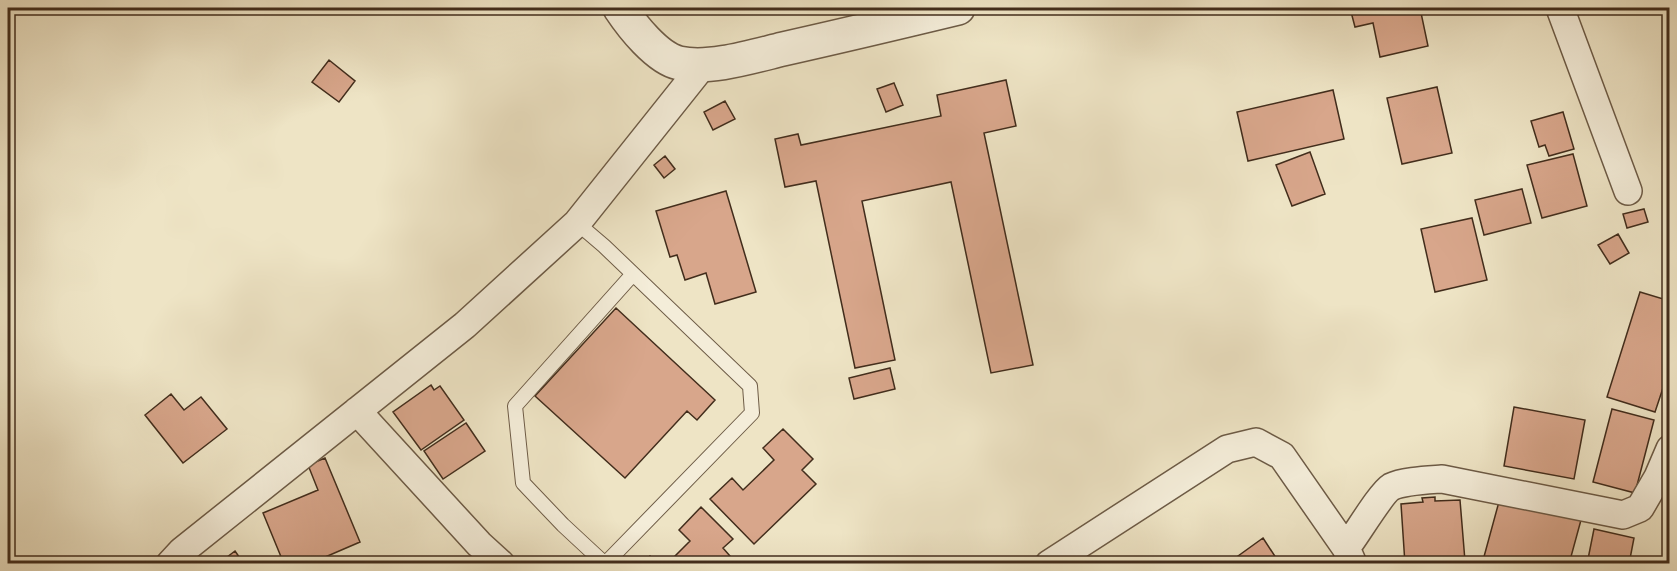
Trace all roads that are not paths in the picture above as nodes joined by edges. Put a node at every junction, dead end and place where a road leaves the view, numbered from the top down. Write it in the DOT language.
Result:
graph roads {
  1 [pos="620,8"];
  2 [pos="958,8"];
  3 [pos="1560,8"];
  4 [pos="703,65"];
  5 [pos="1628,191"];
  6 [pos="577,223"];
  7 [pos="633,274"];
  8 [pos="357,411"];
  9 [pos="1670,449"];
  10 [pos="1349,556"];
  11 [pos="170,564"];
  12 [pos="501,564"];
  13 [pos="605,564"];
  14 [pos="1049,564"];
  1 -- 4 [label="street"];
  2 -- 4 [label="street"];
  3 -- 5 [label="street"];
  4 -- 6 [label="street"];
  6 -- 7 [label="lane"];
  6 -- 8 [label="street"];
  7 -- 13 [label="lane"];
  7 -- 13 [label="lane"];
  8 -- 11 [label="street"];
  8 -- 12 [label="street"];
  9 -- 10 [label="street"];
  10 -- 14 [label="street"];
}
